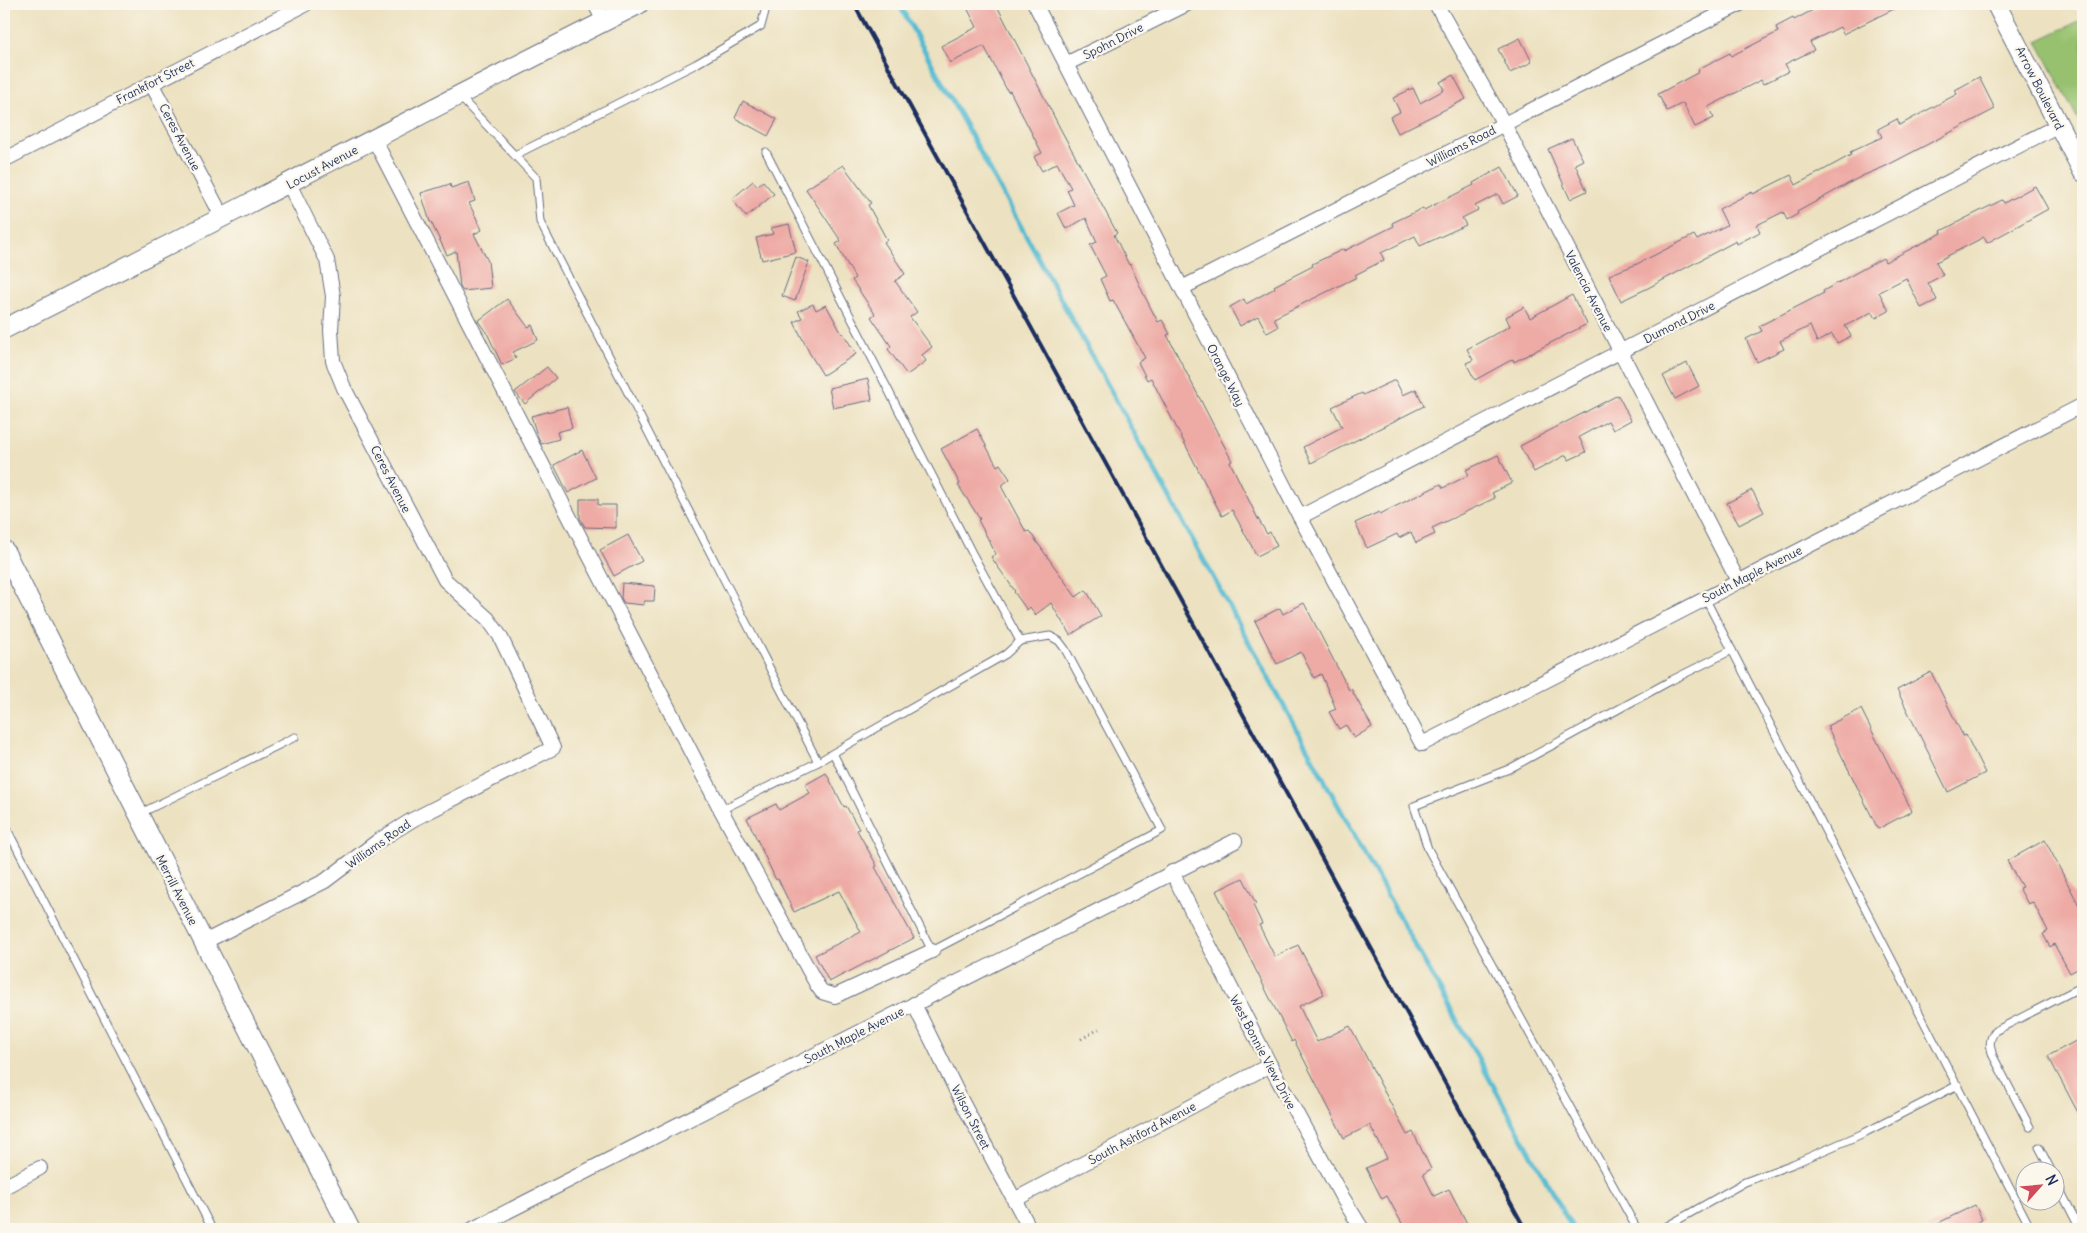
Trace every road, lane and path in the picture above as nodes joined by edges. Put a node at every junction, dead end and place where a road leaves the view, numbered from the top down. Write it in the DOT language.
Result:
graph roads {
  1 [pos="306,4"];
  2 [pos="595,4"];
  3 [pos="639,4"];
  4 [pos="767,4"];
  5 [pos="1035,4"];
  6 [pos="1187,4"];
  7 [pos="1436,4"];
  8 [pos="1740,4"];
  9 [pos="1996,4"];
  10 [pos="604,21"];
  11 [pos="1066,64"];
  12 [pos="151,83"];
  13 [pos="458,95"];
  14 [pos="1504,124"];
  15 [pos="2059,125"];
  16 [pos="374,139"];
  17 [pos="766,152"];
  18 [pos="515,155"];
  19 [pos="4,160"];
  20 [pos="2083,172"];
  21 [pos="288,184"];
  22 [pos="224,218"];
  23 [pos="1182,288"];
  24 [pos="4,329"];
  25 [pos="1620,352"];
  26 [pos="2083,405"];
  27 [pos="1300,517"];
  28 [pos="4,550"];
  29 [pos="1738,581"];
  30 [pos="1705,598"];
  31 [pos="1020,641"];
  32 [pos="1732,650"];
  33 [pos="295,737"];
  34 [pos="1422,744"];
  35 [pos="552,748"];
  36 [pos="832,753"];
  37 [pos="818,762"];
  38 [pos="722,810"];
  39 [pos="138,814"];
  40 [pos="4,823"];
  41 [pos="1235,841"];
  42 [pos="1172,872"];
  43 [pos="204,942"];
  44 [pos="932,951"];
  45 [pos="2083,986"];
  46 [pos="914,1004"];
  47 [pos="1099,1029"];
  48 [pos="1081,1039"];
  49 [pos="1270,1065"];
  50 [pos="1958,1085"];
  51 [pos="2030,1128"];
  52 [pos="2038,1147"];
  53 [pos="2045,1160"];
  54 [pos="40,1168"];
  55 [pos="4,1187"];
  56 [pos="2064,1198"];
  57 [pos="1014,1200"];
  58 [pos="212,1229"];
  59 [pos="350,1229"];
  60 [pos="473,1229"];
  61 [pos="1030,1229"];
  62 [pos="1362,1229"];
  63 [pos="1637,1229"];
  64 [pos="1662,1229"];
  65 [pos="2031,1229"];
  66 [pos="2080,1229"];
  1 -- 12 [label="street, Frankfort Street"];
  2 -- 10 [label="street"];
  3 -- 10 [label="main road, Locust Avenue"];
  4 -- 18 [label="lane"];
  5 -- 11 [label="street, Orange Way"];
  6 -- 11 [label="street, Spohn Drive"];
  7 -- 14 [label="street, Valencia Avenue"];
  8 -- 14 [label="street, Williams Road"];
  9 -- 15 [label="main road, Arrow Boulevard"];
  10 -- 13 [label="main road, Locust Avenue"];
  11 -- 23 [label="street, Orange Way"];
  12 -- 19 [label="street, Frankfort Street"];
  12 -- 22 [label="street, Ceres Avenue"];
  13 -- 16 [label="main road, Locust Avenue"];
  13 -- 18 [label="lane"];
  14 -- 23 [label="street, Williams Road"];
  14 -- 25 [label="street, Valencia Avenue"];
  15 -- 20 [label="main road, Arrow Boulevard"];
  15 -- 25 [label="street, Dumond Drive"];
  16 -- 21 [label="main road, Locust Avenue"];
  16 -- 38 [label="street"];
  17 -- 31 [label="lane"];
  18 -- 37 [label="lane"];
  21 -- 22 [label="main road, Locust Avenue"];
  21 -- 35 [label="street, Ceres Avenue"];
  22 -- 24 [label="main road, Locust Avenue"];
  23 -- 27 [label="street, Orange Way"];
  25 -- 27 [label="street, Dumond Drive"];
  25 -- 29 [label="street, Valencia Avenue"];
  26 -- 29 [label="street, South Maple Avenue"];
  27 -- 34 [label="street, Orange Way"];
  28 -- 39 [label="main road, Merrill Avenue"];
  29 -- 30 [label="street, South Maple Avenue"];
  30 -- 32 [label="lane"];
  30 -- 34 [label="street, South Maple Avenue"];
  31 -- 36 [label="lane"];
  31 -- 44 [label="lane"];
  32 -- 50 [label="lane"];
  32 -- 63 [label="lane"];
  33 -- 39 [label="lane"];
  35 -- 43 [label="street, Williams Road"];
  36 -- 37 [label="lane"];
  36 -- 44 [label="lane"];
  37 -- 38 [label="lane"];
  38 -- 44 [label="street"];
  39 -- 43 [label="main road, Merrill Avenue"];
  40 -- 58 [label="lane"];
  41 -- 42 [label="street, South Maple Avenue"];
  42 -- 46 [label="street, South Maple Avenue"];
  42 -- 49 [label="street, West Bonnie View Drive"];
  43 -- 59 [label="main road, Merrill Avenue"];
  45 -- 51 [label="lane"];
  46 -- 57 [label="street, Wilson Street"];
  46 -- 60 [label="street, South Maple Avenue"];
  47 -- 48 [label="path"];
  49 -- 57 [label="street, South Ashford Avenue"];
  49 -- 62 [label="street, West Bonnie View Drive"];
  50 -- 64 [label="lane"];
  50 -- 65 [label="lane"];
  52 -- 53 [label="lane"];
  54 -- 55 [label="street"];
  56 -- 66 [label="lane"];
  57 -- 61 [label="street, Wilson Street"];
}
